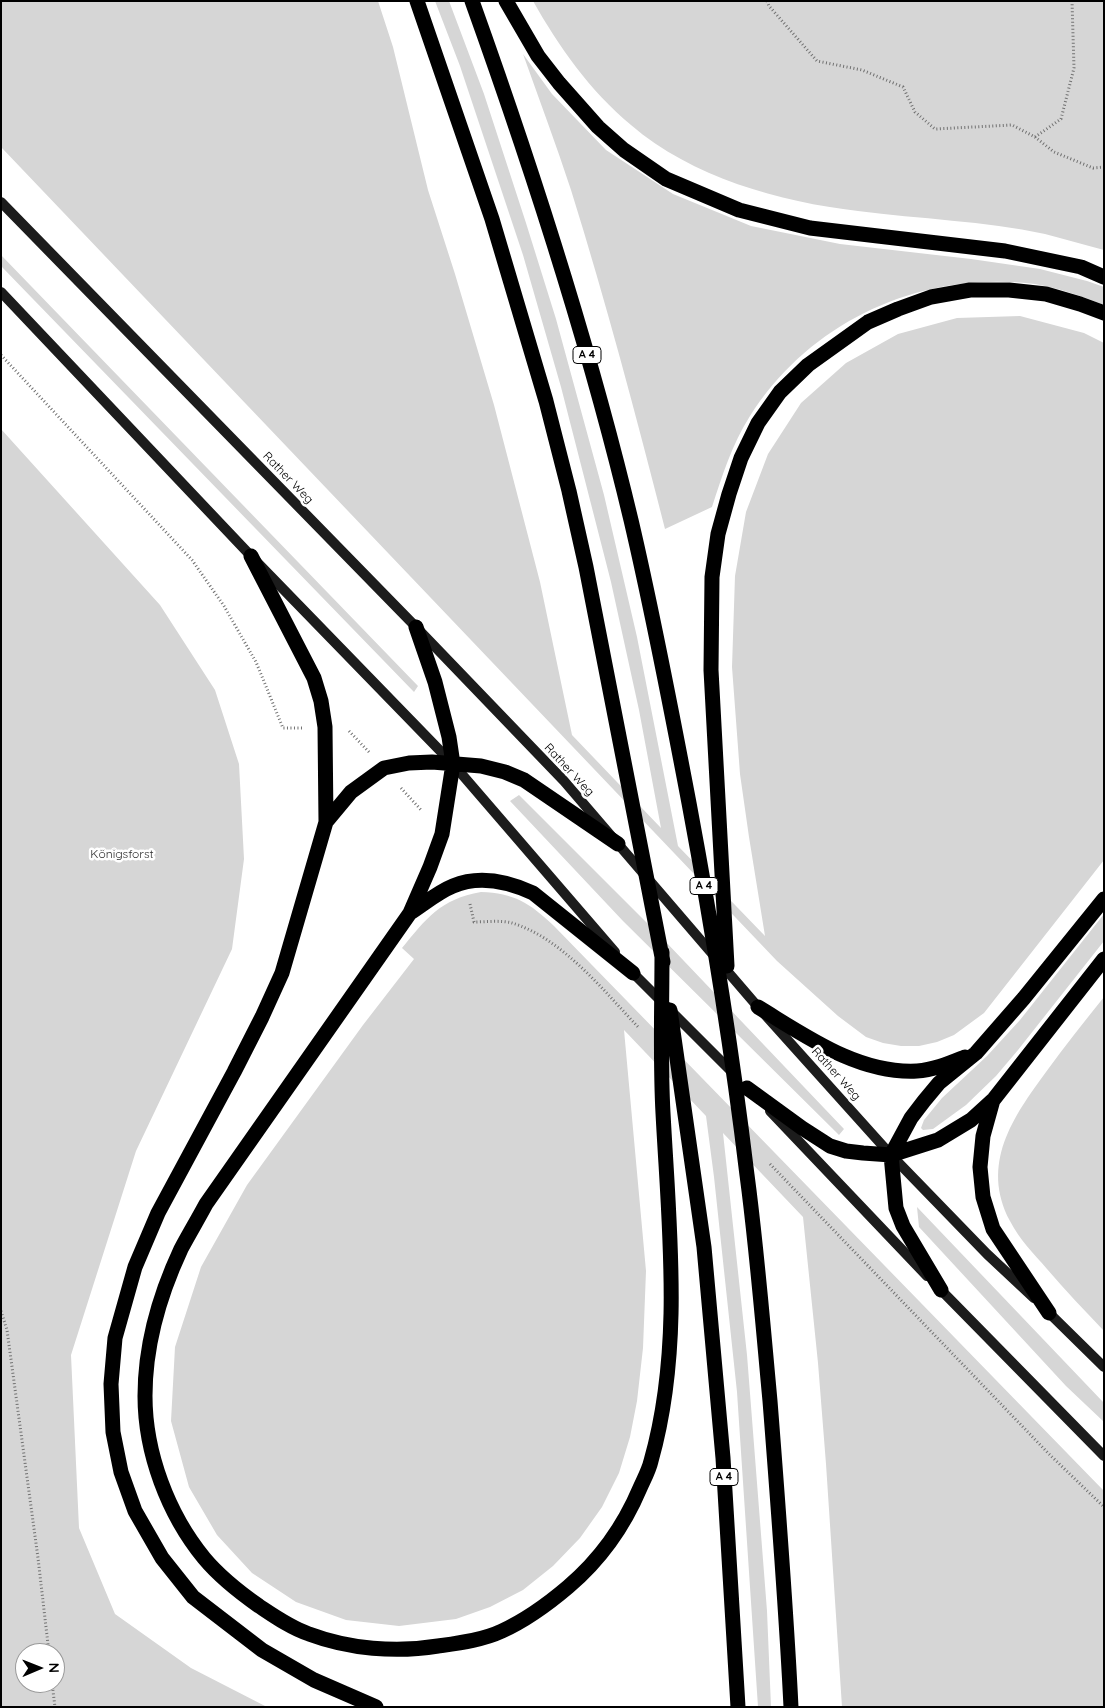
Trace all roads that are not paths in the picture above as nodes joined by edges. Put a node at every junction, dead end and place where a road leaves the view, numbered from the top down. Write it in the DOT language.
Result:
graph roads {
  1 [pos="417,1"];
  2 [pos="472,1"];
  3 [pos="506,1"];
  4 [pos="1,202"];
  5 [pos="1104,277"];
  6 [pos="1,292"];
  7 [pos="1104,313"];
  8 [pos="251,556"];
  9 [pos="416,627"];
  10 [pos="453,764"];
  11 [pos="326,822"];
  12 [pos="618,844"];
  13 [pos="1104,899"];
  14 [pos="410,913"];
  15 [pos="662,952"];
  16 [pos="1104,960"];
  17 [pos="633,973"];
  18 [pos="758,1007"];
  19 [pos="976,1053"];
  20 [pos="732,1056"];
  21 [pos="747,1088"];
  22 [pos="994,1099"];
  23 [pos="891,1155"];
  24 [pos="941,1290"];
  25 [pos="1049,1313"];
  26 [pos="1104,1367"];
  27 [pos="1104,1456"];
  28 [pos="376,1707"];
  29 [pos="738,1707"];
  30 [pos="792,1707"];
  1 -- 15 [label="highway, A 4"];
  2 -- 20 [label="highway, A 4"];
  3 -- 5 [label="highway"];
  4 -- 9 [label="main road, Rather Weg"];
  6 -- 8 [label="main road"];
  7 -- 20 [label="highway"];
  8 -- 10 [label="main road"];
  8 -- 11 [label="highway"];
  9 -- 10 [label="highway"];
  9 -- 12 [label="main road, Rather Weg"];
  10 -- 11 [label="highway"];
  10 -- 12 [label="highway"];
  10 -- 14 [label="highway"];
  10 -- 17 [label="main road"];
  11 -- 28 [label="highway"];
  12 -- 18 [label="main road, Rather Weg"];
  13 -- 19 [label="highway"];
  14 -- 15 [label="highway"];
  14 -- 17 [label="highway"];
  15 -- 29 [label="highway, A 4"];
  16 -- 22 [label="highway"];
  17 -- 21 [label="main road"];
  18 -- 19 [label="highway"];
  18 -- 23 [label="main road, Rather Weg"];
  19 -- 23 [label="highway"];
  20 -- 30 [label="highway, A 4"];
  21 -- 23 [label="highway"];
  21 -- 24 [label="main road"];
  22 -- 23 [label="highway"];
  22 -- 25 [label="highway"];
  23 -- 24 [label="highway"];
  23 -- 25 [label="main road, Rather Weg"];
  24 -- 27 [label="main road"];
  25 -- 26 [label="main road, Rather Weg"];
}
